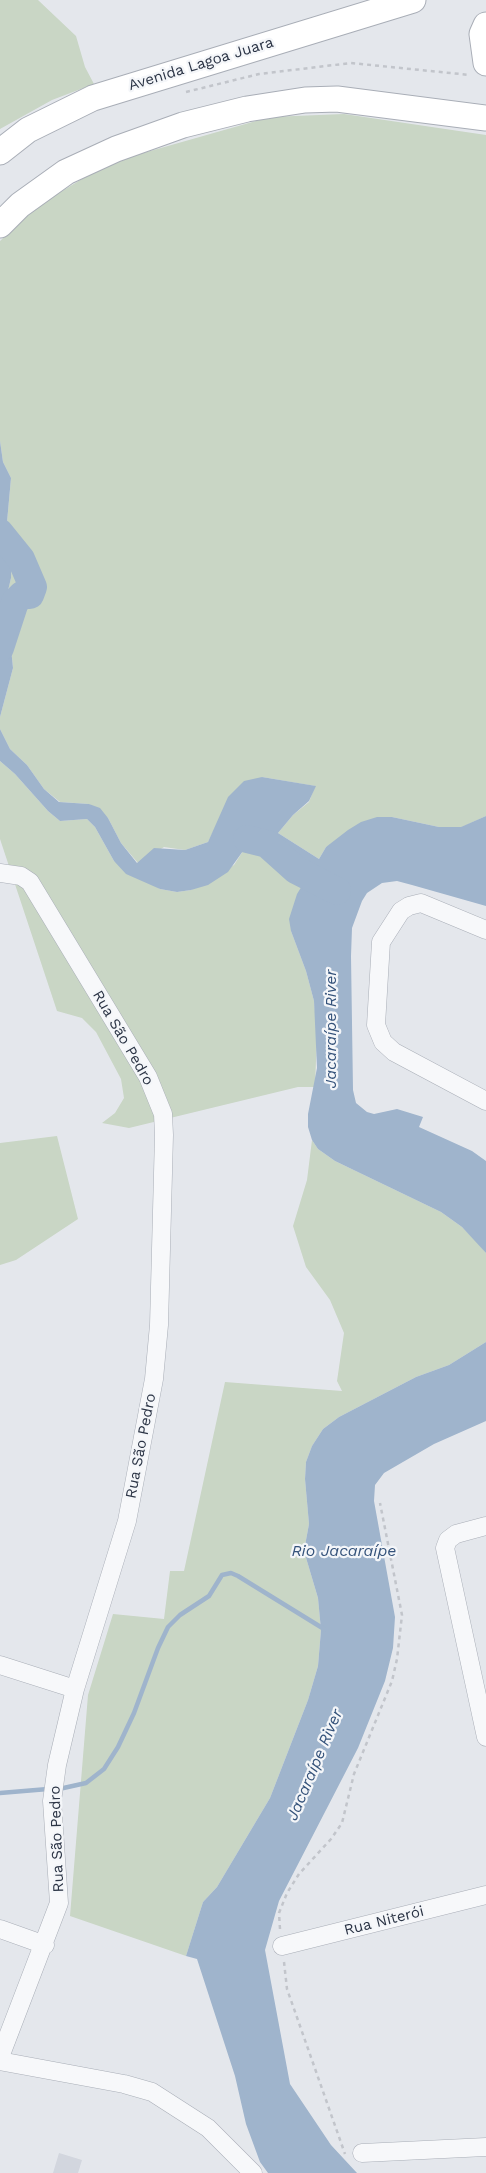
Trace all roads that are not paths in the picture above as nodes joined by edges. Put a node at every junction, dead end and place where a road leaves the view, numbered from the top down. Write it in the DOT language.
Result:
graph roads {
  1 [pos="412,0"];
  2 [pos="486,25"];
  3 [pos="486,63"];
  4 [pos="486,118"];
  5 [pos="0,152"];
  6 [pos="0,225"];
  7 [pos="0,873"];
  8 [pos="486,930"];
  9 [pos="486,1101"];
  10 [pos="486,1526"];
  11 [pos="0,1665"];
  12 [pos="75,1689"];
  13 [pos="486,1737"];
  14 [pos="486,1895"];
  15 [pos="0,1929"];
  16 [pos="45,1945"];
  17 [pos="282,1946"];
  18 [pos="0,2057"];
  19 [pos="0,2061"];
  20 [pos="486,2147"];
  21 [pos="354,2155"];
  22 [pos="254,2173"];
  1 -- 5 [label="main road, Avenida Lagoa Juara"];
  2 -- 3 [label="main road"];
  4 -- 6 [label="main road"];
  7 -- 12 [label="street, Rua São Pedro"];
  8 -- 9 [label="street"];
  10 -- 13 [label="street"];
  11 -- 12 [label="street"];
  12 -- 16 [label="street, Rua São Pedro"];
  14 -- 17 [label="street, Rua Niterói"];
  15 -- 16 [label="street"];
  16 -- 18 [label="street, Rua São Pedro"];
  19 -- 22 [label="street"];
  20 -- 21 [label="street"];
}
